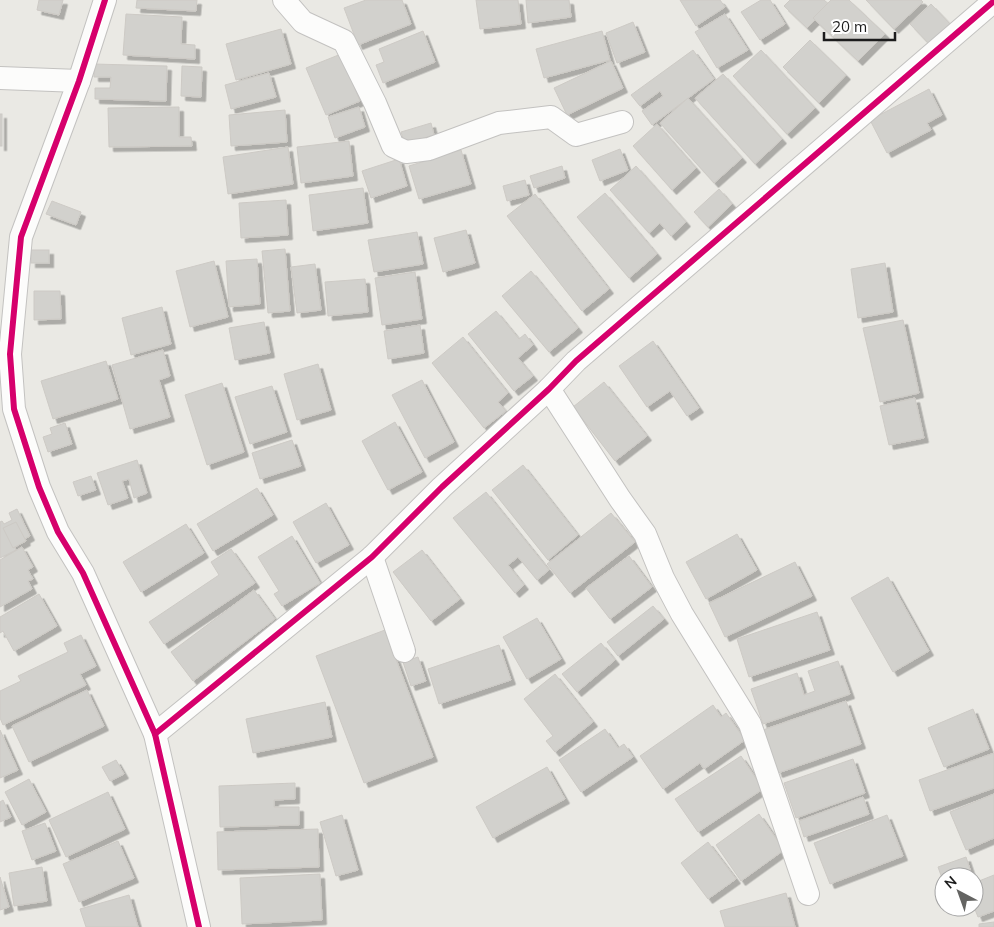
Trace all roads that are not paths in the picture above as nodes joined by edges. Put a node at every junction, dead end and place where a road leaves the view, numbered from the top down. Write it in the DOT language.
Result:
graph roads {
  1 [pos="105,0"];
  2 [pos="284,0"];
  3 [pos="994,1"];
  4 [pos="0,78"];
  5 [pos="79,81"];
  6 [pos="622,122"];
  7 [pos="549,389"];
  8 [pos="372,557"];
  9 [pos="404,651"];
  10 [pos="155,734"];
  11 [pos="808,894"];
  12 [pos="199,927"];
  1 -- 5 [label="street"];
  2 -- 6 [label="street"];
  3 -- 7 [label="street"];
  4 -- 5 [label="street"];
  5 -- 10 [label="street"];
  7 -- 8 [label="street"];
  7 -- 11 [label="street"];
  8 -- 9 [label="street"];
  8 -- 10 [label="street"];
  10 -- 12 [label="street"];
}
